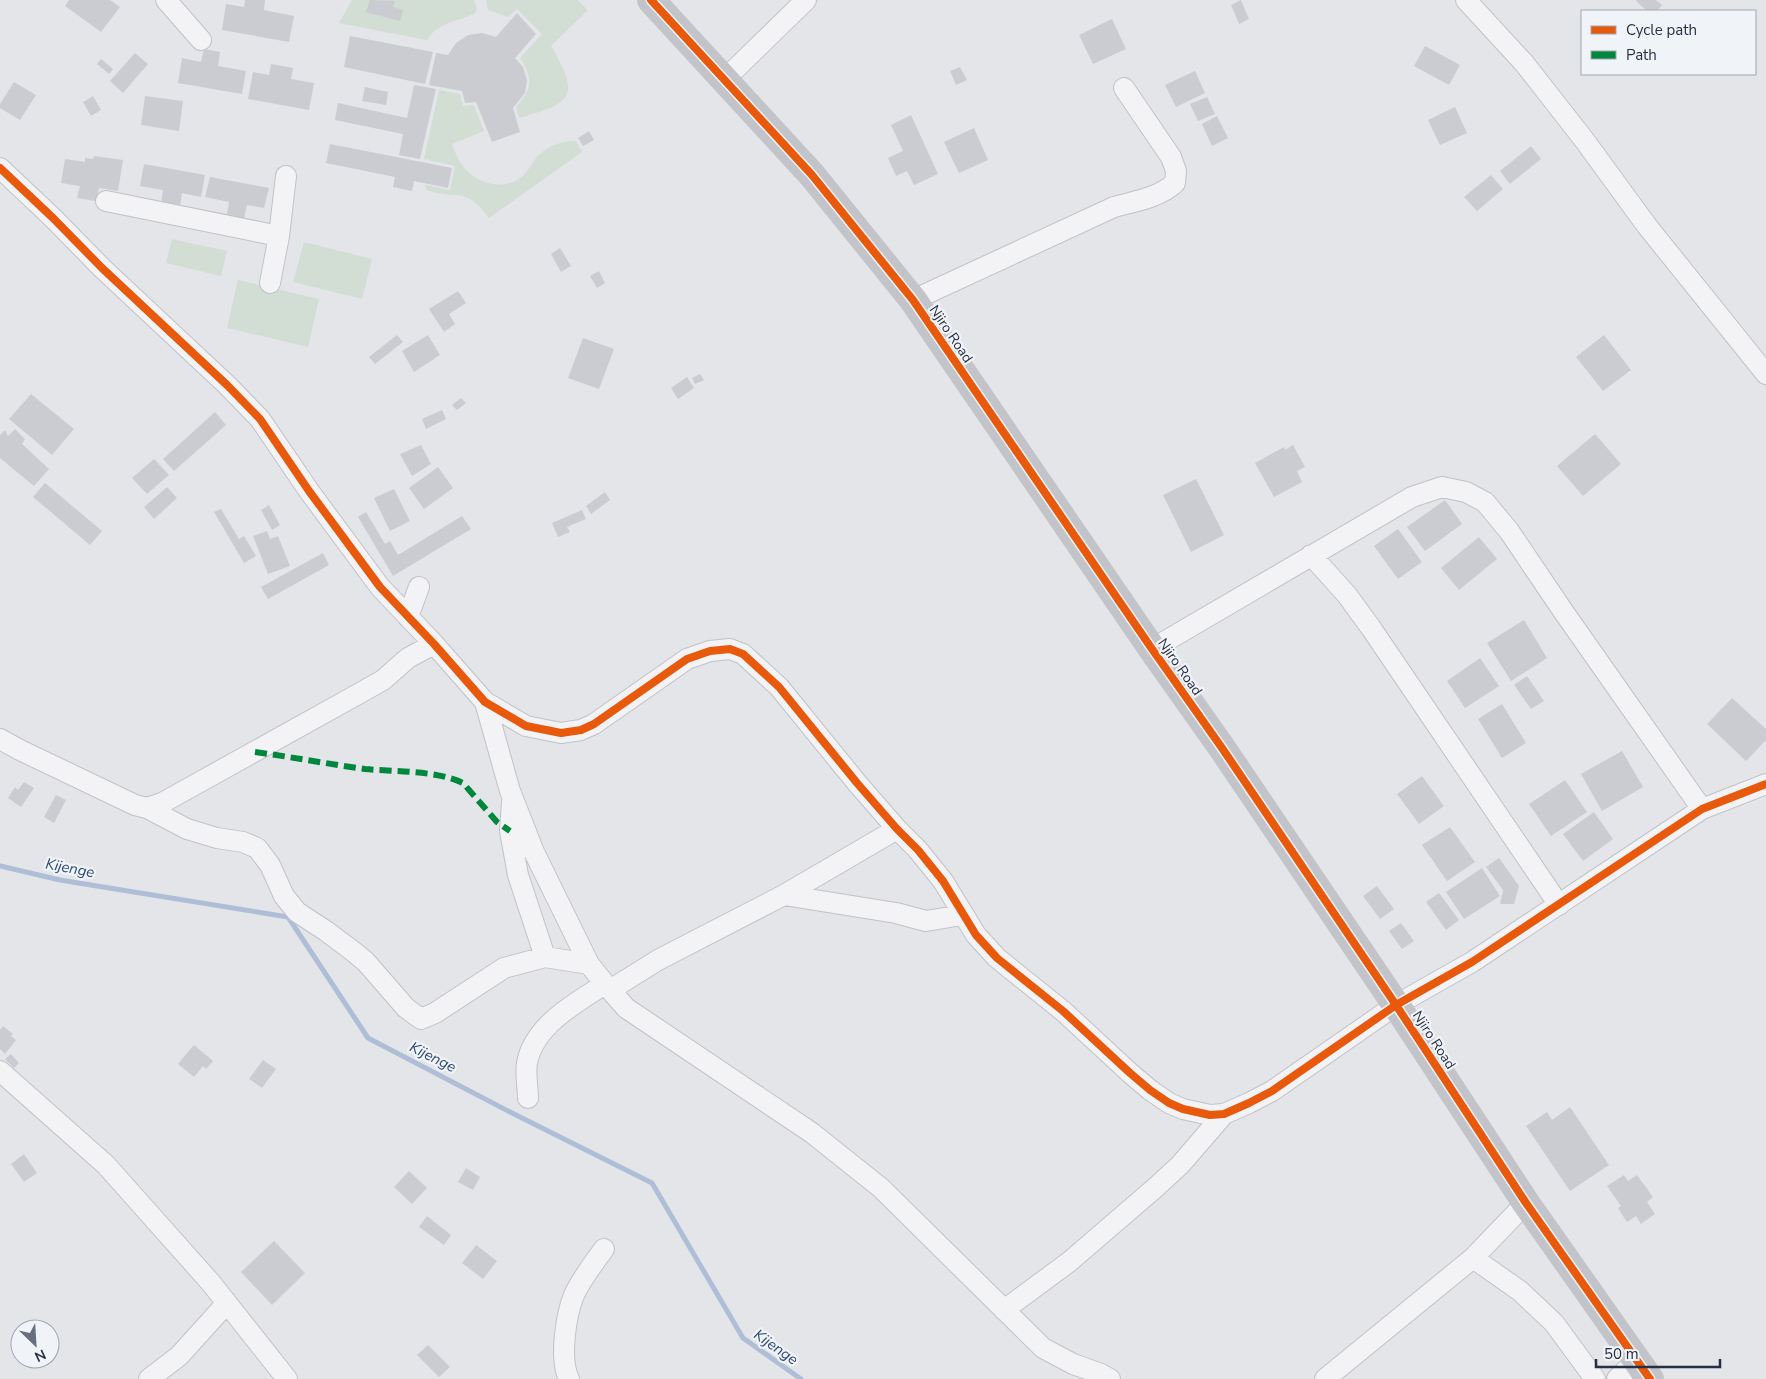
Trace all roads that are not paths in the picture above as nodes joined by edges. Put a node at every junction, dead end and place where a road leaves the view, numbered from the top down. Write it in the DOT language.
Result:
graph roads {
  1 [pos="166,0"];
  2 [pos="651,0"];
  3 [pos="806,0"];
  4 [pos="1466,0"];
  5 [pos="200,40"];
  6 [pos="725,79"];
  7 [pos="1124,88"];
  8 [pos="0,168"];
  9 [pos="286,176"];
  10 [pos="106,202"];
  11 [pos="278,236"];
  12 [pos="270,283"];
  13 [pos="913,300"];
  14 [pos="1766,374"];
  15 [pos="1311,555"];
  16 [pos="419,587"];
  17 [pos="408,617"];
  18 [pos="434,644"];
  19 [pos="1152,649"];
  20 [pos="485,702"];
  21 [pos="0,739"];
  22 [pos="1766,784"];
  23 [pos="512,797"];
  24 [pos="147,808"];
  25 [pos="1702,809"];
  26 [pos="897,828"];
  27 [pos="784,895"];
  28 [pos="1559,905"];
  29 [pos="962,915"];
  30 [pos="545,957"];
  31 [pos="589,964"];
  32 [pos="608,987"];
  33 [pos="1396,1005"];
  34 [pos="0,1071"];
  35 [pos="528,1098"];
  36 [pos="1224,1114"];
  37 [pos="1526,1203"];
  38 [pos="604,1249"];
  39 [pos="1473,1258"];
  40 [pos="226,1304"];
  41 [pos="1004,1310"];
  42 [pos="1643,1370"];
  43 [pos="149,1379"];
  44 [pos="287,1379"];
  45 [pos="569,1379"];
  46 [pos="1110,1379"];
  47 [pos="1325,1379"];
  48 [pos="1595,1379"];
  49 [pos="1617,1379"];
  1 -- 5 [label="street"];
  2 -- 6 [label="street, Njiro Road"];
  3 -- 6 [label="street"];
  4 -- 14 [label="street"];
  6 -- 13 [label="street, Njiro Road"];
  7 -- 13 [label="street"];
  8 -- 17 [label="street"];
  9 -- 11 [label="street"];
  10 -- 11 [label="street"];
  11 -- 12 [label="street"];
  13 -- 19 [label="street, Njiro Road"];
  15 -- 19 [label="street"];
  15 -- 25 [label="street"];
  15 -- 28 [label="street"];
  16 -- 17 [label="street"];
  17 -- 18 [label="street"];
  18 -- 20 [label="street"];
  18 -- 24 [label="street"];
  19 -- 33 [label="street, Njiro Road"];
  20 -- 23 [label="street"];
  20 -- 26 [label="street"];
  21 -- 24 [label="street"];
  22 -- 25 [label="street"];
  23 -- 30 [label="street"];
  23 -- 31 [label="street"];
  24 -- 30 [label="street"];
  25 -- 28 [label="street"];
  26 -- 27 [label="street"];
  26 -- 29 [label="street"];
  27 -- 29 [label="street"];
  27 -- 32 [label="street"];
  28 -- 33 [label="street"];
  29 -- 36 [label="street"];
  30 -- 31 [label="street"];
  31 -- 32 [label="street"];
  32 -- 35 [label="street"];
  32 -- 41 [label="street"];
  33 -- 36 [label="street"];
  33 -- 37 [label="street, Njiro Road"];
  34 -- 40 [label="street"];
  36 -- 41 [label="street"];
  37 -- 39 [label="street"];
  37 -- 42 [label="street, Njiro Road"];
  38 -- 45 [label="street"];
  39 -- 47 [label="street"];
  39 -- 48 [label="street"];
  40 -- 43 [label="street"];
  40 -- 44 [label="street"];
  41 -- 46 [label="street"];
  42 -- 49 [label="street"];
}
